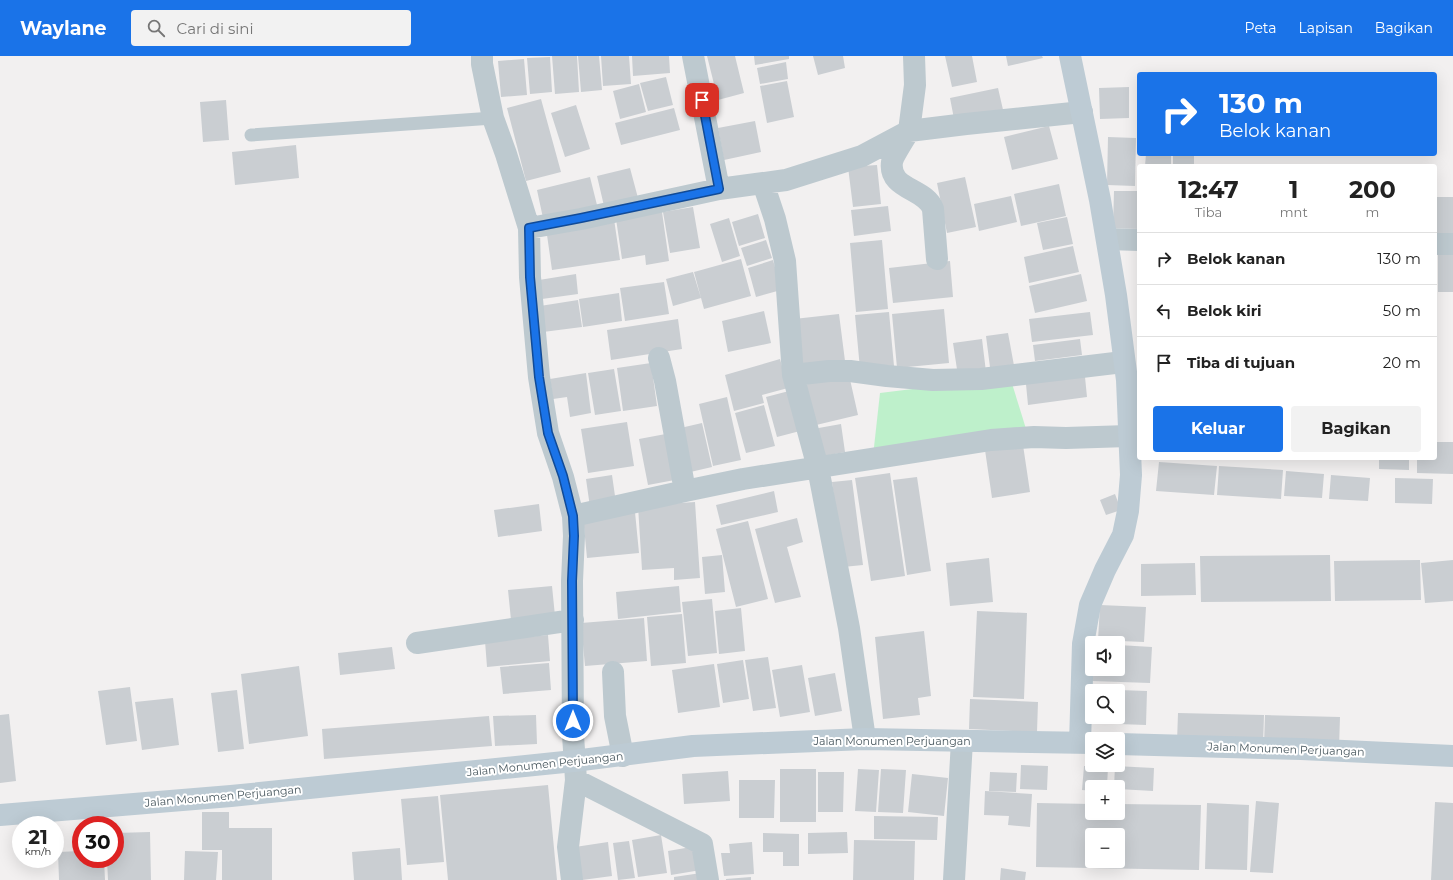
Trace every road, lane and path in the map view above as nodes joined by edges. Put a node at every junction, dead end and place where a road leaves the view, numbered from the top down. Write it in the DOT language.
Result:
graph roads {
  1 [pos="482,56"];
  2 [pos="693,56"];
  3 [pos="914,56"];
  4 [pos="1070,56"];
  5 [pos="1082,112"];
  6 [pos="493,118"];
  7 [pos="909,131"];
  8 [pos="251,135"];
  9 [pos="763,183"];
  10 [pos="719,189"];
  11 [pos="529,228"];
  12 [pos="1107,239"];
  13 [pos="1137,240"];
  14 [pos="1437,244"];
  15 [pos="1453,244"];
  16 [pos="937,259"];
  17 [pos="659,358"];
  18 [pos="1130,374"];
  19 [pos="793,375"];
  20 [pos="1128,436"];
  21 [pos="818,468"];
  22 [pos="685,492"];
  23 [pos="573,516"];
  24 [pos="572,620"];
  25 [pos="417,643"];
  26 [pos="613,672"];
  27 [pos="1086,732"];
  28 [pos="865,739"];
  29 [pos="962,741"];
  30 [pos="1085,743"];
  31 [pos="1125,744"];
  32 [pos="623,756"];
  33 [pos="1453,756"];
  34 [pos="575,770"];
  35 [pos="0,815"];
  36 [pos="572,880"];
  37 [pos="708,880"];
  38 [pos="954,880"];
  1 -- 6 [label="street"];
  2 -- 10 [label="street"];
  3 -- 7 [label="street"];
  4 -- 5 [label="street"];
  5 -- 7 [label="street"];
  5 -- 12 [label="street"];
  6 -- 8 [label="lane"];
  6 -- 11 [label="street"];
  7 -- 9 [label="street"];
  7 -- 16 [label="street"];
  9 -- 10 [label="street"];
  9 -- 19 [label="street"];
  10 -- 11 [label="street"];
  11 -- 23 [label="street"];
  12 -- 13 [label="street"];
  12 -- 18 [label="street"];
  14 -- 15 [label="street"];
  17 -- 22 [label="street"];
  18 -- 19 [label="street"];
  18 -- 20 [label="street"];
  19 -- 21 [label="street"];
  20 -- 21 [label="street"];
  20 -- 27 [label="street"];
  21 -- 22 [label="street"];
  21 -- 28 [label="street"];
  22 -- 23 [label="street"];
  23 -- 24 [label="street"];
  24 -- 25 [label="street"];
  24 -- 34 [label="street"];
  26 -- 32 [label="street"];
  28 -- 29 [label="street, Jalan Monumen Perjuangan"];
  28 -- 32 [label="street, Jalan Monumen Perjuangan"];
  29 -- 30 [label="street, Jalan Monumen Perjuangan"];
  29 -- 38 [label="street"];
  31 -- 33 [label="street, Jalan Monumen Perjuangan"];
  32 -- 34 [label="street, Jalan Monumen Perjuangan"];
  34 -- 35 [label="street, Jalan Monumen Perjuangan"];
  34 -- 36 [label="street"];
  34 -- 37 [label="street"];
}
